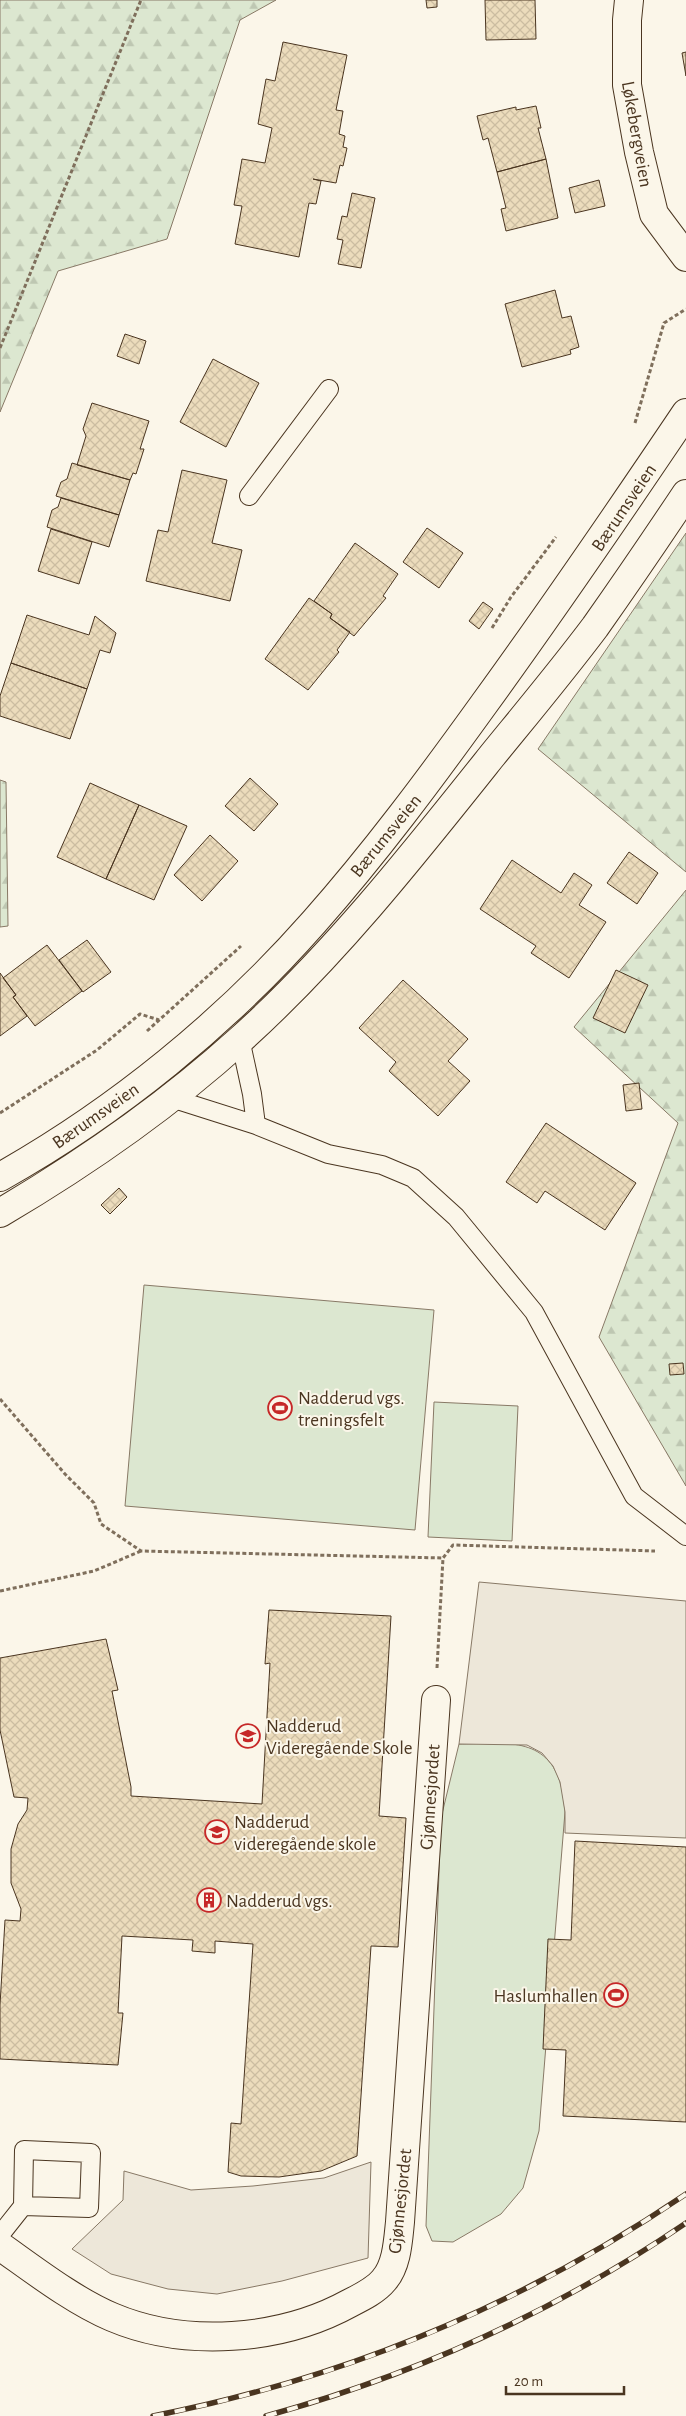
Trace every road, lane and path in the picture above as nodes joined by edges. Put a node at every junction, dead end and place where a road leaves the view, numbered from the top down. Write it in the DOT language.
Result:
graph roads {
  1 [pos="141,0"];
  2 [pos="629,0"];
  3 [pos="686,257"];
  4 [pos="686,309"];
  5 [pos="0,348"];
  6 [pos="329,389"];
  7 [pos="686,413"];
  8 [pos="631,430"];
  9 [pos="686,494"];
  10 [pos="249,496"];
  11 [pos="562,530"];
  12 [pos="488,636"];
  13 [pos="246,941"];
  14 [pos="159,1020"];
  15 [pos="146,1032"];
  16 [pos="240,1039"];
  17 [pos="171,1098"];
  18 [pos="0,1113"];
  19 [pos="256,1125"];
  20 [pos="0,1177"];
  21 [pos="0,1213"];
  22 [pos="0,1399"];
  23 [pos="686,1536"];
  24 [pos="142,1551"];
  25 [pos="657,1551"];
  26 [pos="443,1558"];
  27 [pos="0,1590"];
  28 [pos="436,1700"];
  29 [pos="23,2206"];
  30 [pos="0,2235"];
  31 [pos="0,2246"];
  1 -- 5 [label="path"];
  2 -- 3 [label="main road, Løkebergveien"];
  4 -- 8 [label="path"];
  6 -- 10 [label="lane"];
  7 -- 20 [label="main road, Bærumsveien"];
  9 -- 16 [label="main road, Bærumsveien"];
  11 -- 12 [label="path"];
  13 -- 14 [label="path"];
  14 -- 15 [label="path"];
  14 -- 18 [label="path"];
  16 -- 17 [label="main road, Bærumsveien"];
  16 -- 19 [label="lane"];
  17 -- 19 [label="lane"];
  17 -- 21 [label="main road, Bærumsveien"];
  19 -- 23 [label="lane"];
  22 -- 24 [label="path"];
  24 -- 26 [label="path"];
  24 -- 27 [label="path"];
  25 -- 26 [label="path"];
  26 -- 28 [label="path"];
  28 -- 31 [label="main road, Gjønnesjordet"];
  29 -- 29 [label="lane"];
  29 -- 30 [label="lane"];
}
